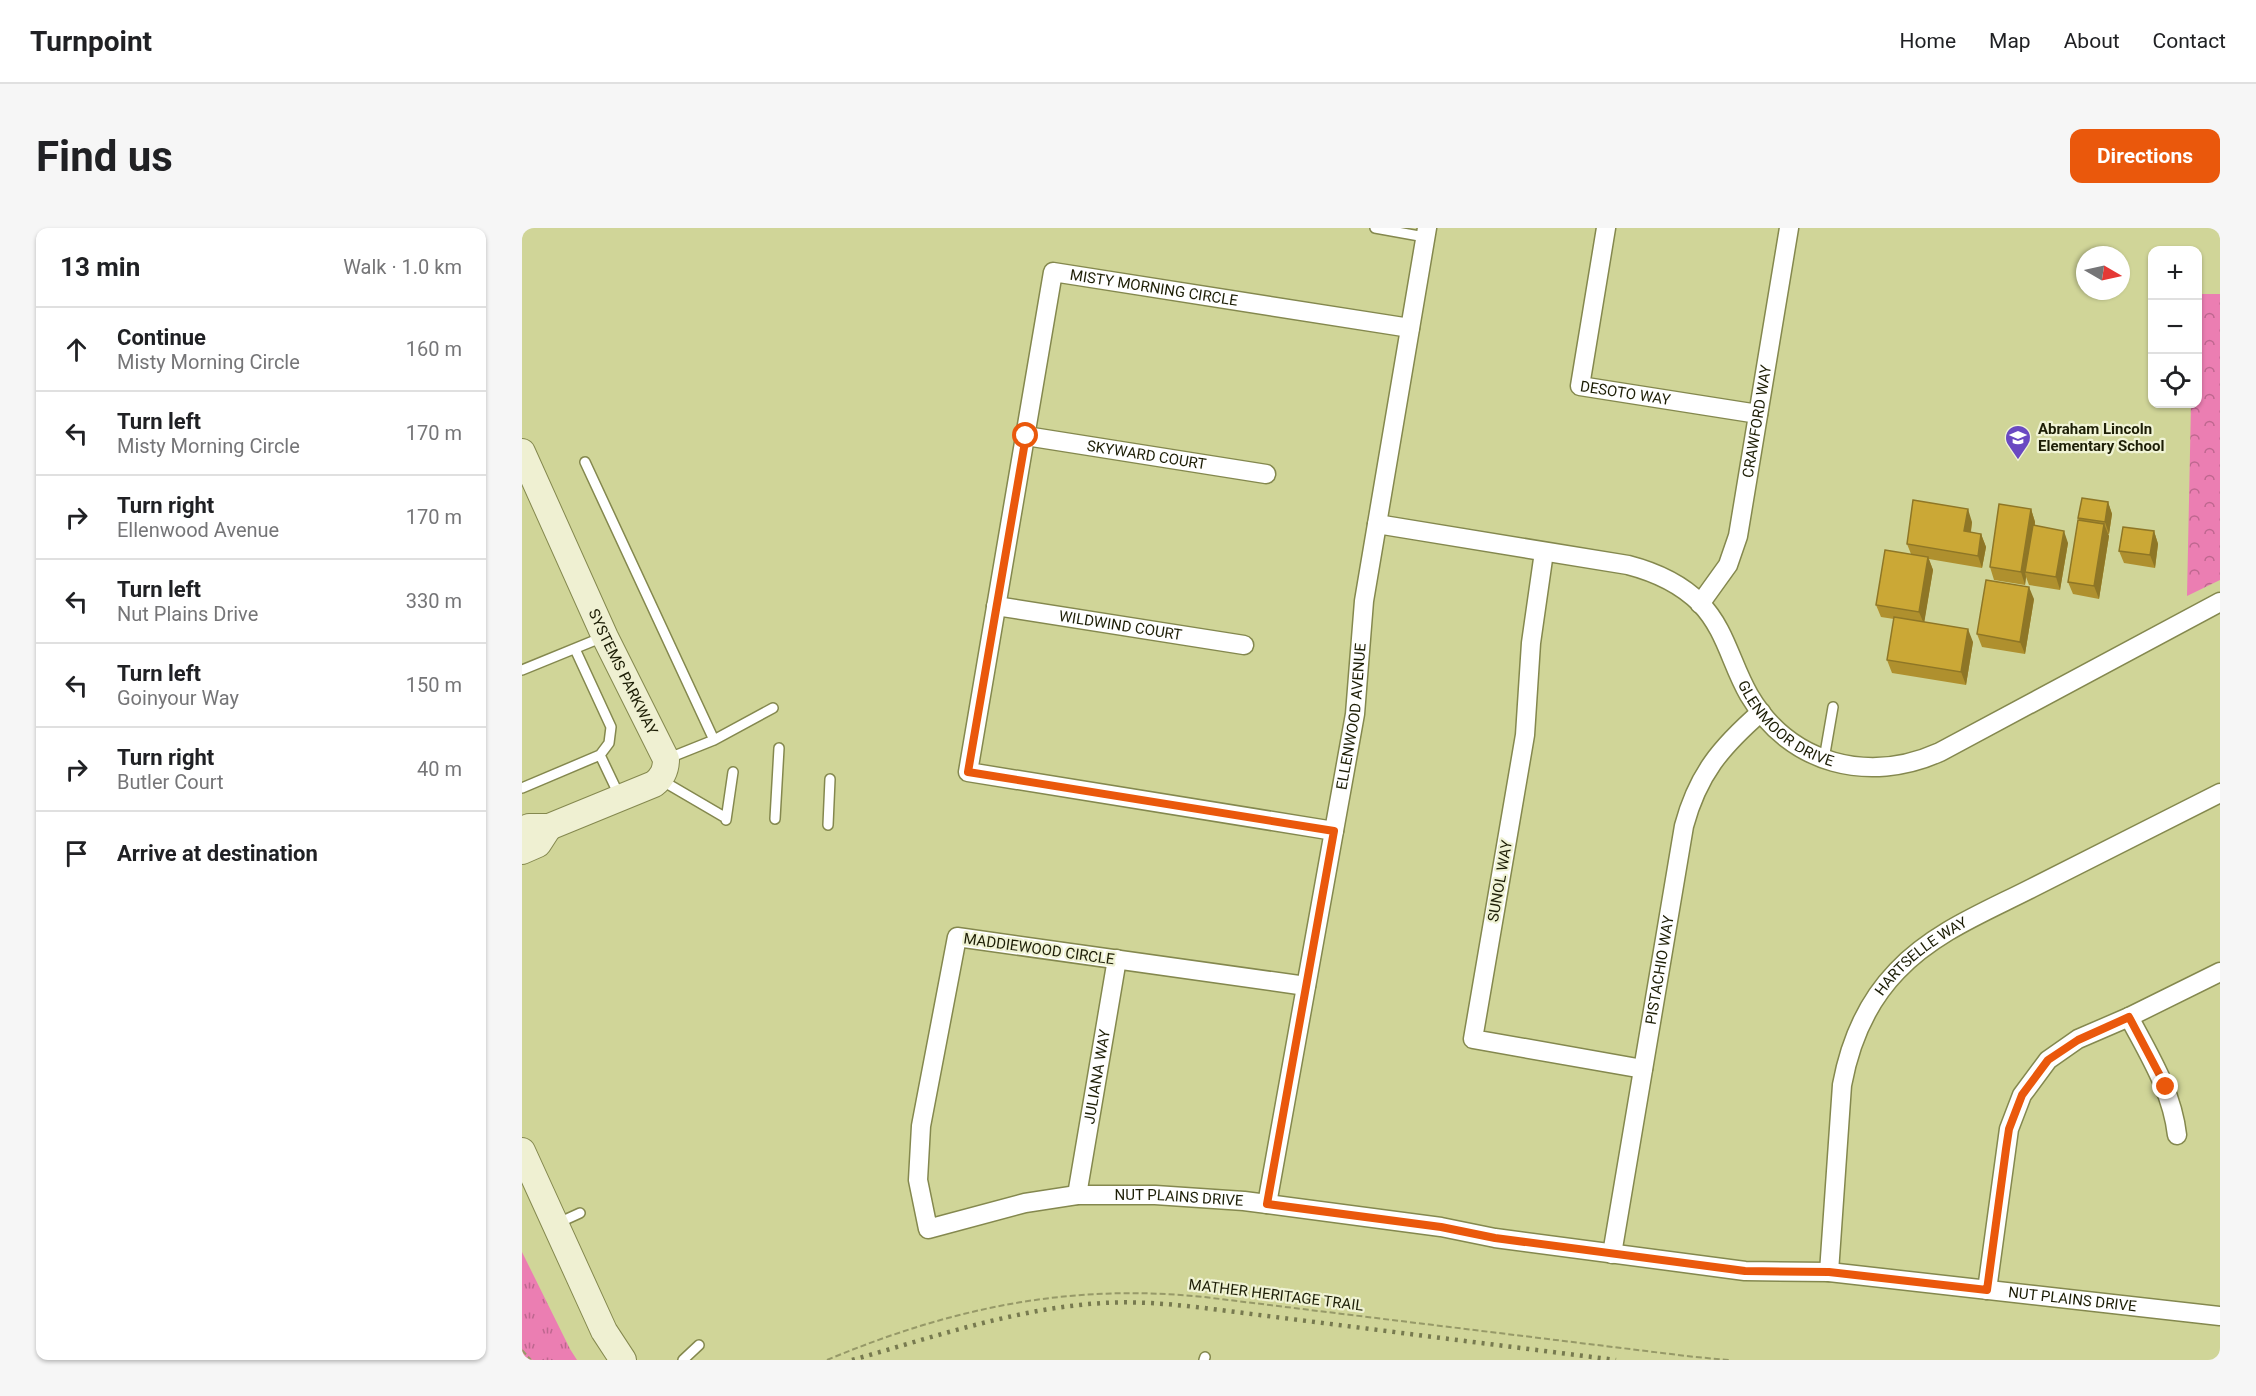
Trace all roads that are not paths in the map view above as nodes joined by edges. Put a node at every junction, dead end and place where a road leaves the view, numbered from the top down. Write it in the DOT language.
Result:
graph roads {
  1 [pos="1375,228"];
  2 [pos="1606,228"];
  3 [pos="1789,228"];
  4 [pos="1426,232"];
  5 [pos="1410,328"];
  6 [pos="1758,414"];
  7 [pos="1026,436"];
  8 [pos="522,452"];
  9 [pos="585,462"];
  10 [pos="1266,474"];
  11 [pos="1377,524"];
  12 [pos="1544,552"];
  13 [pos="2220,602"];
  14 [pos="1701,604"];
  15 [pos="996,606"];
  16 [pos="605,637"];
  17 [pos="1244,645"];
  18 [pos="575,649"];
  19 [pos="522,670"];
  20 [pos="1833,707"];
  21 [pos="773,708"];
  22 [pos="1761,712"];
  23 [pos="714,740"];
  24 [pos="779,748"];
  25 [pos="600,754"];
  26 [pos="1824,759"];
  27 [pos="663,769"];
  28 [pos="733,772"];
  29 [pos="830,779"];
  30 [pos="522,788"];
  31 [pos="2220,793"];
  32 [pos="620,798"];
  33 [pos="775,819"];
  34 [pos="828,825"];
  35 [pos="549,827"];
  36 [pos="522,830"];
  37 [pos="1334,831"];
  38 [pos="522,851"];
  39 [pos="1117,960"];
  40 [pos="2220,972"];
  41 [pos="1306,986"];
  42 [pos="2129,1017"];
  43 [pos="1643,1069"];
  44 [pos="2177,1135"];
  45 [pos="522,1151"];
  46 [pos="1077,1194"];
  47 [pos="1267,1204"];
  48 [pos="580,1213"];
  49 [pos="555,1224"];
  50 [pos="928,1229"];
  51 [pos="1612,1254"];
  52 [pos="1829,1272"];
  53 [pos="1987,1290"];
  54 [pos="2220,1316"];
  55 [pos="699,1346"];
  56 [pos="622,1360"];
  57 [pos="683,1360"];
  1 -- 4 [label="lane"];
  2 -- 6 [label="street, DESOTO WAY"];
  3 -- 6 [label="street, CRAWFORD WAY"];
  4 -- 5 [label="street, ELLENWOOD AVENUE"];
  5 -- 7 [label="street, MISTY MORNING CIRCLE"];
  5 -- 11 [label="street, ELLENWOOD AVENUE"];
  6 -- 14 [label="street, CRAWFORD WAY"];
  7 -- 10 [label="street, SKYWARD COURT"];
  7 -- 15 [label="street, MISTY MORNING CIRCLE"];
  8 -- 16 [label="street, SYSTEMS PARKWAY"];
  9 -- 23 [label="lane"];
  11 -- 12 [label="street, GLENMOOR DRIVE"];
  11 -- 37 [label="street, ELLENWOOD AVENUE"];
  12 -- 14 [label="street, GLENMOOR DRIVE"];
  12 -- 43 [label="street, SUNOL WAY"];
  13 -- 26 [label="street, GLENMOOR DRIVE"];
  14 -- 22 [label="street, GLENMOOR DRIVE"];
  15 -- 17 [label="street, WILDWIND COURT"];
  15 -- 37 [label="street, MISTY MORNING CIRCLE"];
  16 -- 18 [label="lane"];
  16 -- 27 [label="street, SYSTEMS PARKWAY"];
  18 -- 19 [label="lane"];
  18 -- 25 [label="lane"];
  20 -- 26 [label="lane"];
  21 -- 23 [label="lane"];
  22 -- 26 [label="street, GLENMOOR DRIVE"];
  22 -- 43 [label="street, PISTACHIO WAY"];
  23 -- 27 [label="lane"];
  24 -- 33 [label="lane"];
  25 -- 30 [label="lane"];
  25 -- 32 [label="lane"];
  27 -- 28 [label="lane"];
  27 -- 32 [label="street"];
  29 -- 34 [label="lane"];
  31 -- 52 [label="street, HARTSELLE WAY"];
  32 -- 35 [label="street"];
  35 -- 36 [label="street"];
  35 -- 38 [label="street"];
  37 -- 41 [label="street, ELLENWOOD AVENUE"];
  39 -- 41 [label="street, MADDIEWOOD CIRCLE"];
  39 -- 46 [label="street, JULIANA WAY"];
  39 -- 50 [label="street, MADDIEWOOD CIRCLE"];
  40 -- 42 [label="street"];
  41 -- 47 [label="street, ELLENWOOD AVENUE"];
  42 -- 44 [label="street"];
  42 -- 53 [label="street"];
  43 -- 51 [label="street, PISTACHIO WAY"];
  45 -- 49 [label="street"];
  46 -- 47 [label="street, NUT PLAINS DRIVE"];
  46 -- 50 [label="street, NUT PLAINS DRIVE"];
  47 -- 51 [label="street, NUT PLAINS DRIVE"];
  48 -- 49 [label="lane"];
  49 -- 56 [label="street"];
  51 -- 52 [label="street, NUT PLAINS DRIVE"];
  52 -- 53 [label="street, NUT PLAINS DRIVE"];
  53 -- 54 [label="street, NUT PLAINS DRIVE"];
  55 -- 57 [label="lane"];
}
